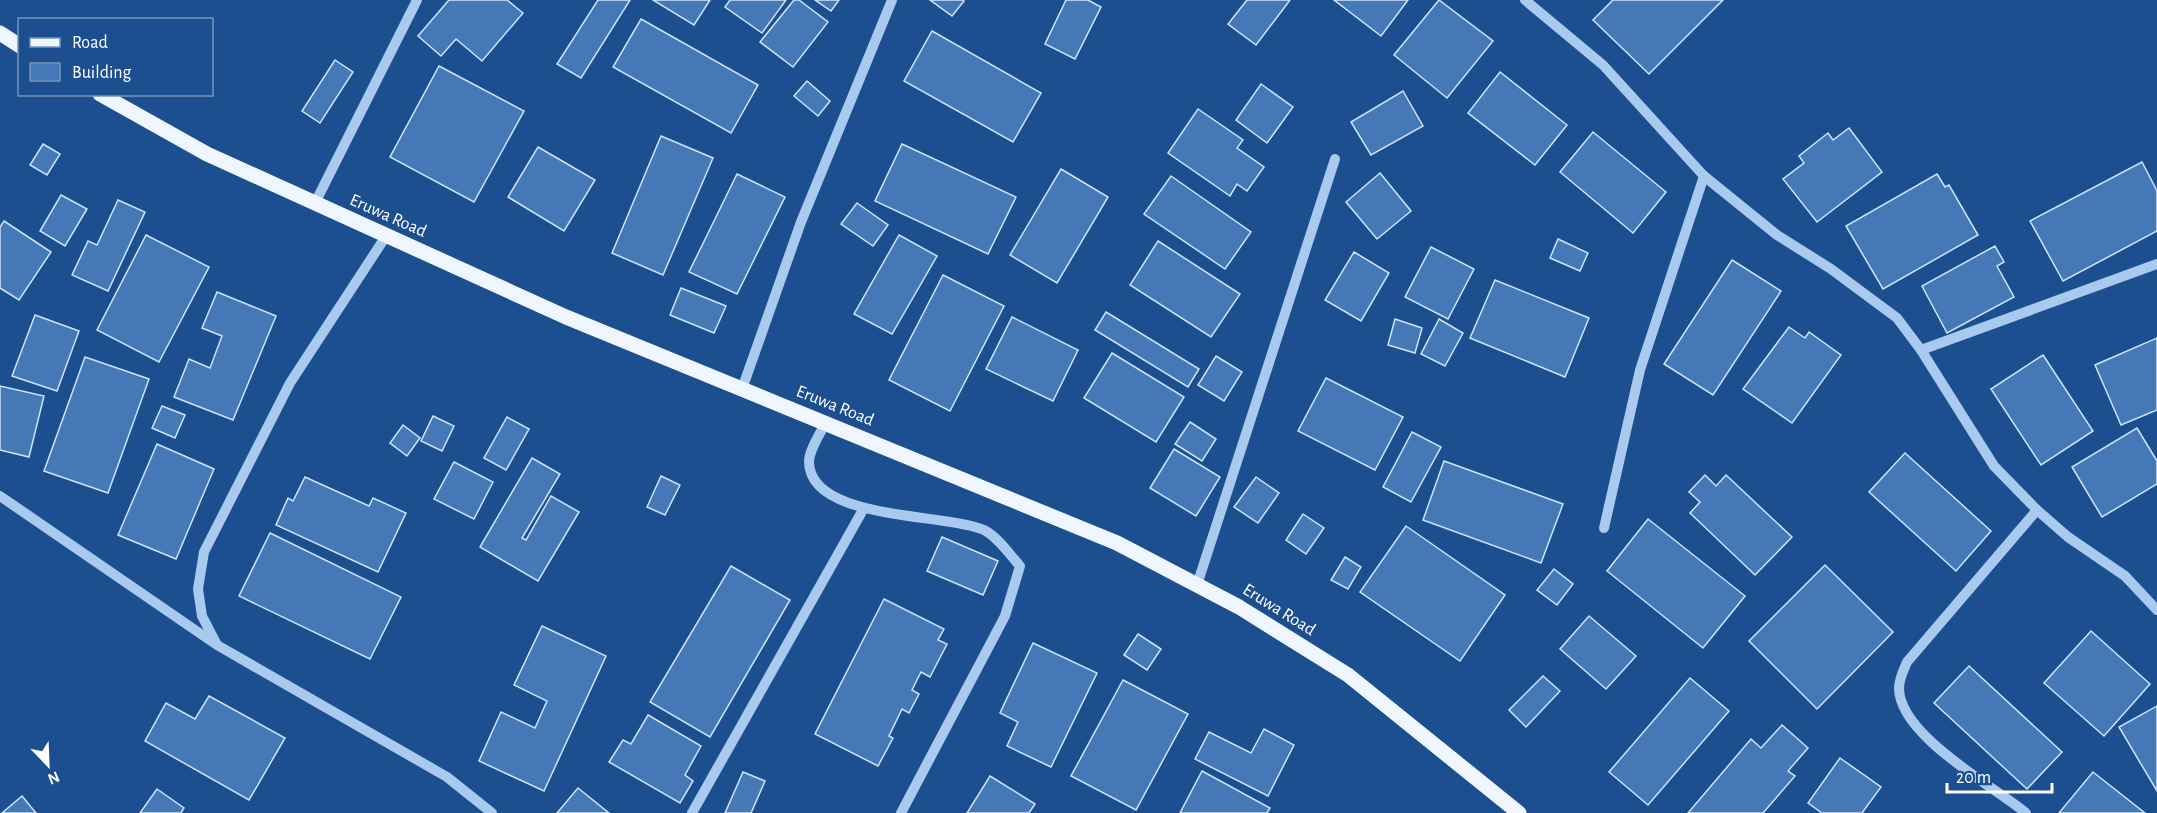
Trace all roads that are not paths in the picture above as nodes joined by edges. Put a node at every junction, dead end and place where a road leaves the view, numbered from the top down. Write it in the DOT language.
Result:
graph roads {
  1 [pos="417,0"];
  2 [pos="892,0"];
  3 [pos="1525,0"];
  4 [pos="0,33"];
  5 [pos="18,45"];
  6 [pos="104,96"];
  7 [pos="1335,159"];
  8 [pos="1704,176"];
  9 [pos="314,205"];
  10 [pos="386,236"];
  11 [pos="2157,264"];
  12 [pos="1921,350"];
  13 [pos="742,389"];
  14 [pos="825,424"];
  15 [pos="0,496"];
  16 [pos="864,508"];
  17 [pos="2037,510"];
  18 [pos="1604,528"];
  19 [pos="1197,585"];
  20 [pos="2157,610"];
  21 [pos="217,645"];
  22 [pos="492,813"];
  23 [pos="692,813"];
  24 [pos="901,813"];
  25 [pos="1519,813"];
  26 [pos="2026,813"];
  1 -- 9 [label="street"];
  2 -- 13 [label="street"];
  3 -- 8 [label="street"];
  4 -- 5 [label="main road"];
  6 -- 9 [label="main road, Eruwa Road"];
  7 -- 19 [label="street"];
  8 -- 12 [label="street"];
  8 -- 18 [label="street"];
  9 -- 10 [label="main road, Eruwa Road"];
  10 -- 13 [label="main road, Eruwa Road"];
  10 -- 21 [label="street"];
  11 -- 12 [label="street"];
  12 -- 17 [label="street"];
  13 -- 14 [label="main road, Eruwa Road"];
  14 -- 16 [label="street"];
  14 -- 19 [label="main road, Eruwa Road"];
  15 -- 21 [label="street"];
  16 -- 23 [label="street"];
  16 -- 24 [label="street"];
  17 -- 20 [label="street"];
  17 -- 26 [label="street"];
  19 -- 25 [label="main road, Eruwa Road"];
  21 -- 22 [label="street"];
}
